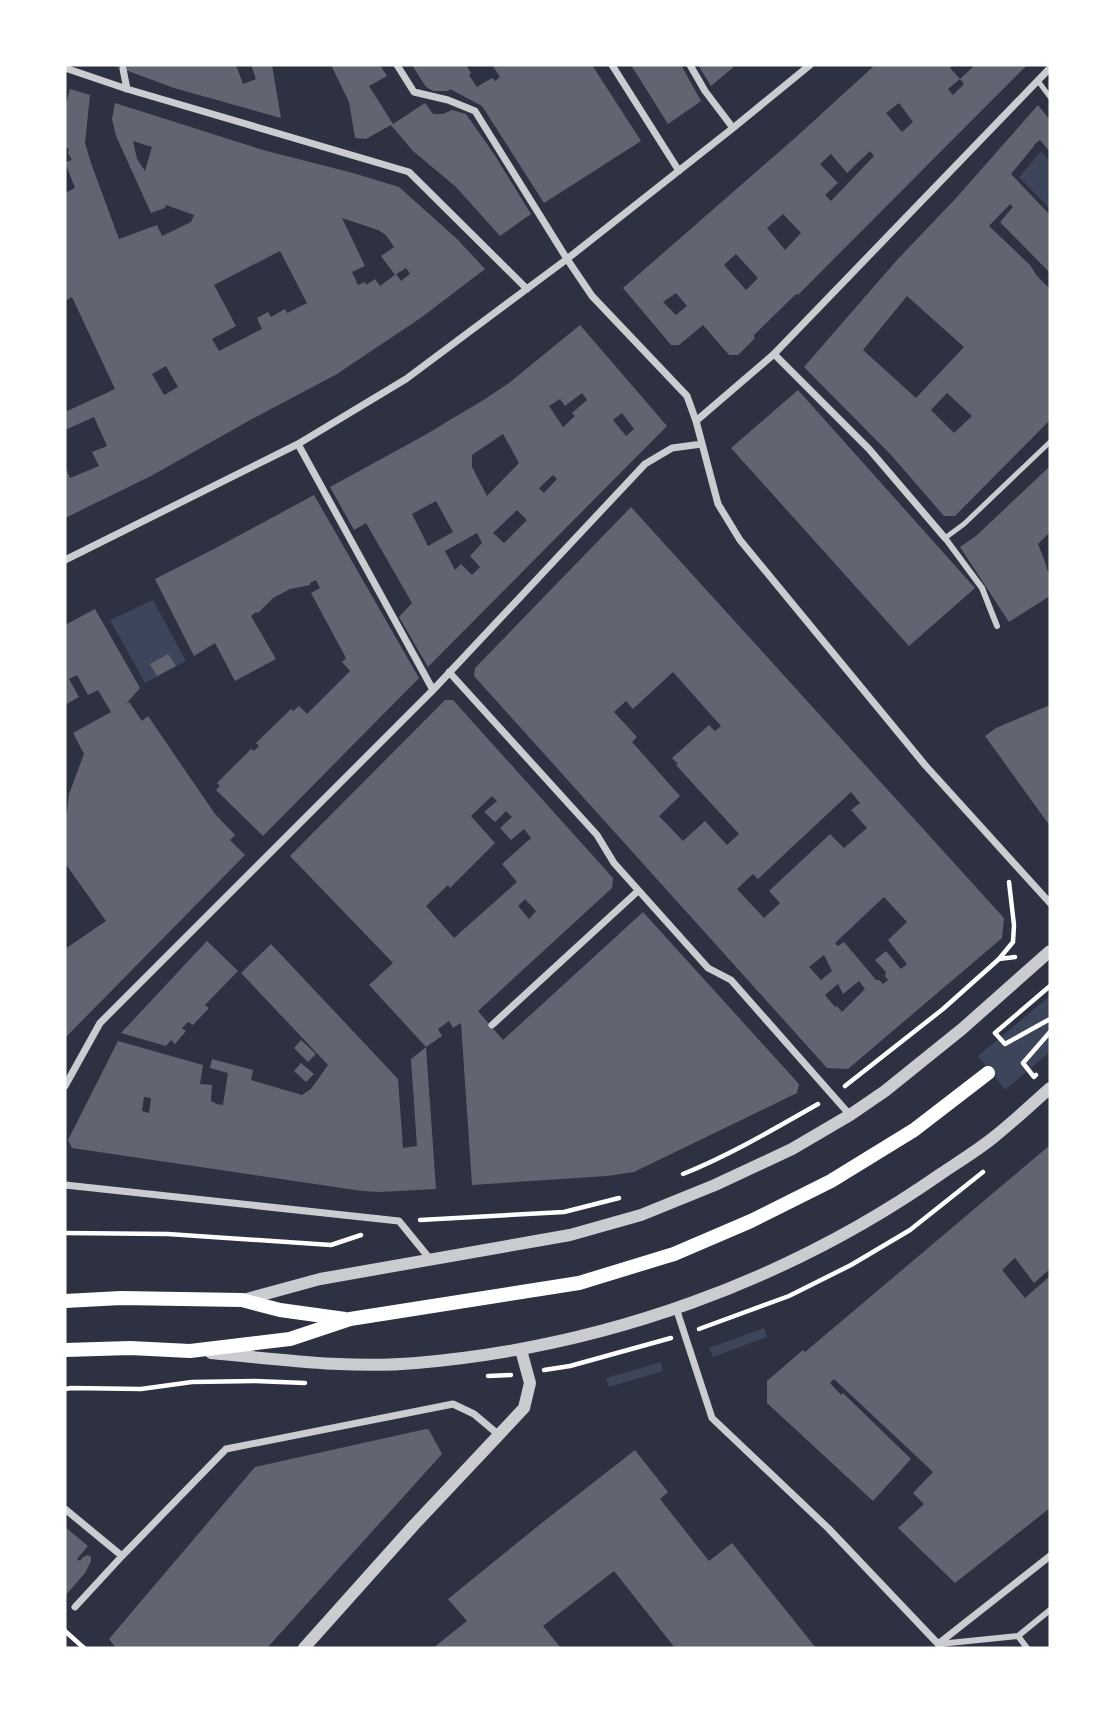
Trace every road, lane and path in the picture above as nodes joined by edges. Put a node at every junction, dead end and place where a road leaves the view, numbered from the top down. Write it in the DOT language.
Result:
graph roads {
  1 [pos="397,65"];
  2 [pos="612,65"];
  3 [pos="690,65"];
  4 [pos="810,65"];
  5 [pos="65,68"];
  6 [pos="1050,68"];
  7 [pos="123,69"];
  8 [pos="1038,81"];
  9 [pos="127,89"];
  10 [pos="1050,97"];
  11 [pos="733,128"];
  12 [pos="679,171"];
  13 [pos="567,259"];
  14 [pos="527,289"];
  15 [pos="774,354"];
  16 [pos="696,421"];
  17 [pos="1050,442"];
  18 [pos="298,444"];
  19 [pos="702,444"];
  20 [pos="945,538"];
  21 [pos="65,560"];
  22 [pos="997,626"];
  23 [pos="449,673"];
  24 [pos="433,690"];
  25 [pos="1005,853"];
  26 [pos="638,891"];
  27 [pos="1050,903"];
  28 [pos="1048,952"];
  29 [pos="999,959"];
  30 [pos="1050,986"];
  31 [pos="1050,1019"];
  32 [pos="492,1025"];
  33 [pos="1050,1032"];
  34 [pos="1031,1072"];
  35 [pos="988,1073"];
  36 [pos="65,1086"];
  37 [pos="1050,1088"];
  38 [pos="833,1095"];
  39 [pos="850,1115"];
  40 [pos="681,1175"];
  41 [pos="65,1185"];
  42 [pos="623,1197"];
  43 [pos="399,1221"];
  44 [pos="65,1233"];
  45 [pos="365,1233"];
  46 [pos="430,1259"];
  47 [pos="243,1300"];
  48 [pos="65,1301"];
  49 [pos="676,1308"];
  50 [pos="350,1319"];
  51 [pos="65,1350"];
  52 [pos="190,1350"];
  53 [pos="521,1350"];
  54 [pos="499,1435"];
  55 [pos="65,1509"];
  56 [pos="122,1556"];
  57 [pos="1050,1556"];
  58 [pos="75,1607"];
  59 [pos="1050,1610"];
  60 [pos="65,1632"];
  61 [pos="1018,1636"];
  62 [pos="940,1646"];
  63 [pos="84,1648"];
  64 [pos="304,1648"];
  65 [pos="1027,1648"];
  1 -- 13 [label="street"];
  2 -- 12 [label="street"];
  3 -- 11 [label="street"];
  4 -- 11 [label="street"];
  5 -- 9 [label="street"];
  6 -- 8 [label="street"];
  7 -- 9 [label="street"];
  8 -- 10 [label="lane"];
  8 -- 15 [label="street"];
  9 -- 14 [label="street"];
  11 -- 12 [label="street"];
  12 -- 13 [label="street"];
  13 -- 14 [label="street"];
  13 -- 16 [label="street"];
  14 -- 18 [label="street"];
  15 -- 16 [label="street"];
  15 -- 20 [label="street"];
  16 -- 19 [label="street"];
  17 -- 20 [label="lane"];
  18 -- 21 [label="street"];
  18 -- 24 [label="street"];
  19 -- 23 [label="street"];
  19 -- 25 [label="street"];
  20 -- 22 [label="street"];
  23 -- 24 [label="street"];
  23 -- 26 [label="street"];
  24 -- 36 [label="street"];
  25 -- 27 [label="street"];
  25 -- 29 [label="path"];
  26 -- 32 [label="street"];
  26 -- 38 [label="street"];
  28 -- 29 [label="path"];
  28 -- 39 [label="street"];
  29 -- 38 [label="path"];
  30 -- 31 [label="path"];
  33 -- 34 [label="path"];
  35 -- 50 [label="main road"];
  37 -- 49 [label="street"];
  38 -- 39 [label="street"];
  38 -- 40 [label="path"];
  39 -- 46 [label="street"];
  41 -- 43 [label="street"];
  42 -- 43 [label="path"];
  43 -- 46 [label="street"];
  44 -- 45 [label="path"];
  46 -- 47 [label="street"];
  47 -- 48 [label="main road"];
  47 -- 50 [label="main road"];
  49 -- 53 [label="street"];
  49 -- 62 [label="street"];
  50 -- 52 [label="main road"];
  51 -- 52 [label="main road"];
  52 -- 53 [label="street"];
  53 -- 54 [label="street"];
  54 -- 56 [label="street"];
  54 -- 64 [label="street"];
  55 -- 56 [label="street"];
  56 -- 58 [label="street"];
  57 -- 62 [label="street"];
  59 -- 61 [label="street"];
  60 -- 63 [label="path"];
  61 -- 62 [label="street"];
  61 -- 65 [label="street"];
}
